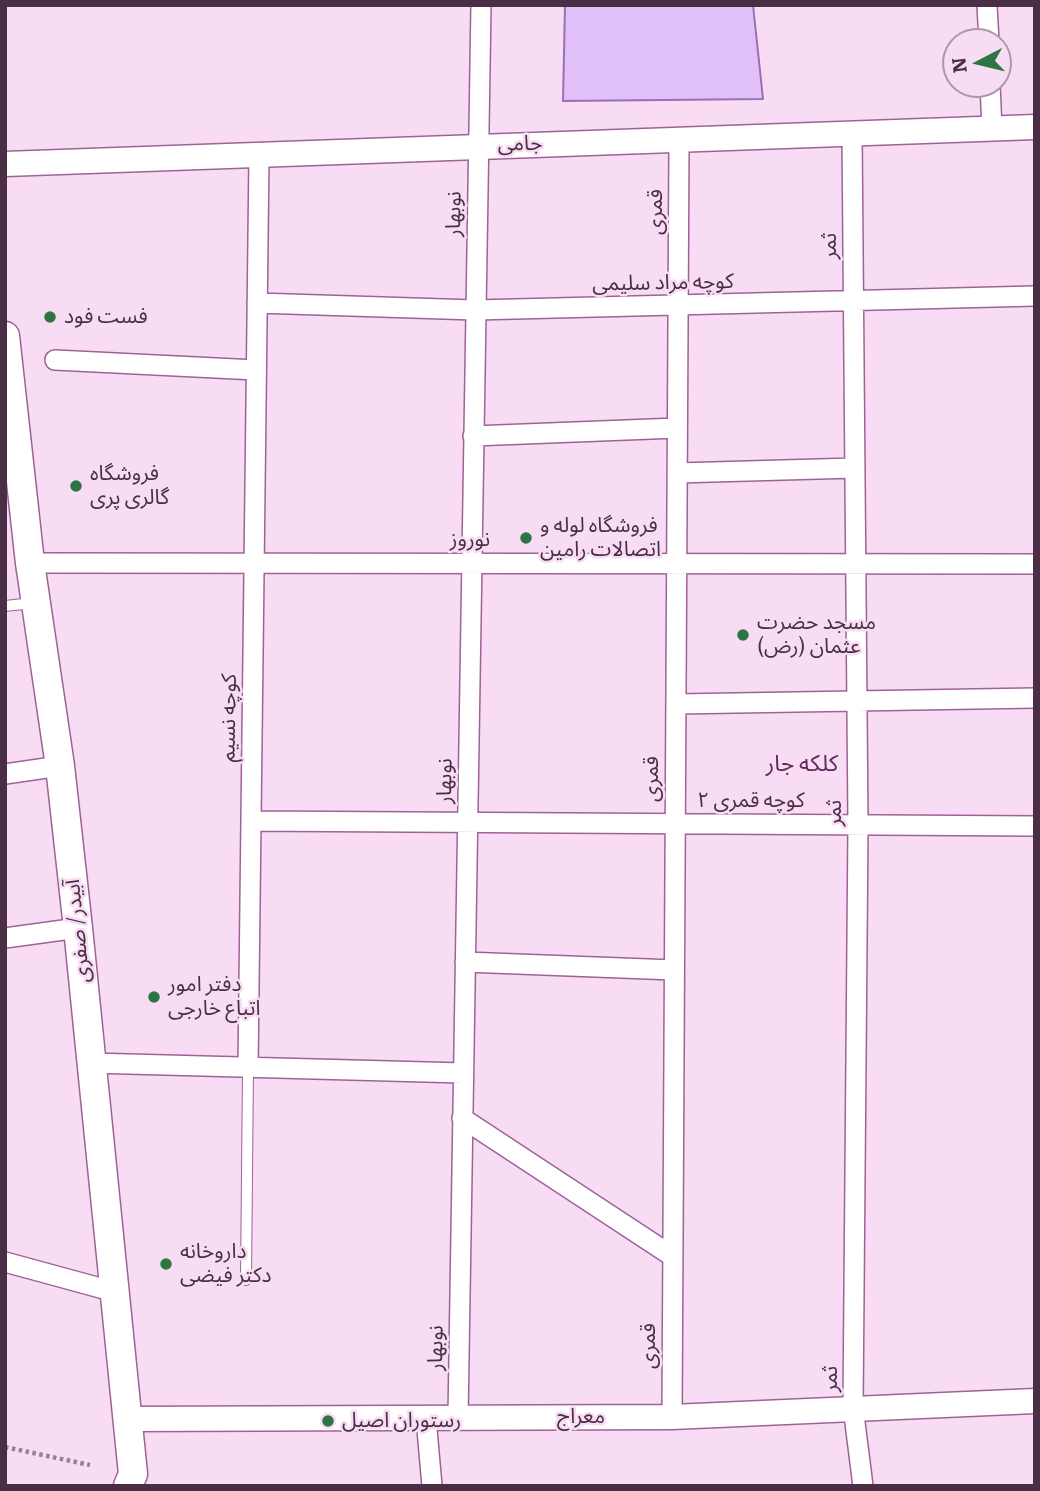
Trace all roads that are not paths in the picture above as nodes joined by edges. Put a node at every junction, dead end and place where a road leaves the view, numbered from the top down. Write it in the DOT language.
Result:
graph roads {
  1 [pos="481,5"];
  2 [pos="987,5"];
  3 [pos="988,28"];
  4 [pos="991,98"];
  5 [pos="1035,127"];
  6 [pos="992,129"];
  7 [pos="852,134"];
  8 [pos="679,141"];
  9 [pos="478,145"];
  10 [pos="259,156"];
  11 [pos="5,164"];
  12 [pos="1035,296"];
  13 [pos="853,301"];
  14 [pos="257,303"];
  15 [pos="678,305"];
  16 [pos="475,310"];
  17 [pos="5,335"];
  18 [pos="54,360"];
  19 [pos="256,370"];
  20 [pos="9,376"];
  21 [pos="677,428"];
  22 [pos="473,436"];
  23 [pos="854,468"];
  24 [pos="677,473"];
  25 [pos="30,563"];
  26 [pos="254,563"];
  27 [pos="471,563"];
  28 [pos="677,563"];
  29 [pos="855,563"];
  30 [pos="1035,564"];
  31 [pos="36,603"];
  32 [pos="5,606"];
  33 [pos="1035,698"];
  34 [pos="856,700"];
  35 [pos="676,704"];
  36 [pos="60,766"];
  37 [pos="5,774"];
  38 [pos="251,821"];
  39 [pos="467,822"];
  40 [pos="675,823"];
  41 [pos="858,825"];
  42 [pos="1035,826"];
  43 [pos="78,928"];
  44 [pos="5,939"];
  45 [pos="465,962"];
  46 [pos="674,970"];
  47 [pos="91,1063"];
  48 [pos="248,1068"];
  49 [pos="463,1073"];
  50 [pos="462,1118"];
  51 [pos="673,1256"];
  52 [pos="5,1262"];
  53 [pos="246,1280"];
  54 [pos="115,1292"];
  55 [pos="1035,1401"];
  56 [pos="853,1407"];
  57 [pos="457,1417"];
  58 [pos="672,1417"];
  59 [pos="426,1418"];
  60 [pos="127,1419"];
  61 [pos="136,1482"];
  62 [pos="432,1486"];
  63 [pos="863,1486"];
  1 -- 9 [label="street, نوبهار"];
  2 -- 3 [label="street"];
  4 -- 6 [label="street"];
  5 -- 6 [label="street, جامی"];
  6 -- 7 [label="street, جامی"];
  7 -- 8 [label="street, جامی"];
  7 -- 13 [label="street, ثمر"];
  8 -- 9 [label="street, جامی"];
  8 -- 15 [label="street, قمری"];
  9 -- 10 [label="street, جامی"];
  9 -- 16 [label="street, نوبهار"];
  10 -- 11 [label="street, جامی"];
  10 -- 14 [label="street, کوچه نسیم"];
  12 -- 13 [label="street, کوچه مراد سلیمی"];
  13 -- 15 [label="street, کوچه مراد سلیمی"];
  13 -- 23 [label="street, ثمر"];
  14 -- 16 [label="street, کوچه مراد سلیمی"];
  14 -- 19 [label="street, کوچه نسیم"];
  15 -- 16 [label="street, کوچه مراد سلیمی"];
  15 -- 21 [label="street, قمری"];
  16 -- 22 [label="street, نوبهار"];
  17 -- 20 [label="main road, آبیدر/ صفری"];
  18 -- 19 [label="street"];
  19 -- 26 [label="street, کوچه نسیم"];
  20 -- 25 [label="main road, آبیدر/ صفری"];
  21 -- 22 [label="street"];
  21 -- 24 [label="street, قمری"];
  22 -- 27 [label="street, نوبهار"];
  23 -- 24 [label="street"];
  23 -- 29 [label="street, ثمر"];
  24 -- 28 [label="street, قمری"];
  25 -- 26 [label="street, نوروز"];
  25 -- 31 [label="main road, آبیدر/ صفری"];
  26 -- 27 [label="street, نوروز"];
  26 -- 38 [label="street, کوچه نسیم"];
  27 -- 28 [label="street, نوروز"];
  27 -- 39 [label="street, نوبهار"];
  28 -- 29 [label="street, نوروز"];
  28 -- 35 [label="street, قمری"];
  29 -- 30 [label="street, نوروز"];
  29 -- 34 [label="street, ثمر"];
  31 -- 32 [label="lane"];
  31 -- 36 [label="main road, آبیدر/ صفری"];
  33 -- 34 [label="street"];
  34 -- 35 [label="street"];
  34 -- 41 [label="street, ثمر"];
  35 -- 40 [label="street, قمری"];
  36 -- 37 [label="street"];
  36 -- 43 [label="main road, آبیدر/ صفری"];
  38 -- 39 [label="street, کوچه قمری ۲"];
  38 -- 48 [label="street, کوچه نسیم"];
  39 -- 40 [label="street, کوچه قمری ۲"];
  39 -- 45 [label="street, نوبهار"];
  40 -- 41 [label="street, کوچه قمری ۲"];
  40 -- 46 [label="street, قمری"];
  41 -- 42 [label="street, کوچه قمری ۲"];
  41 -- 56 [label="street, ثمر"];
  43 -- 44 [label="street"];
  43 -- 47 [label="main road, آبیدر/ صفری"];
  45 -- 46 [label="street"];
  45 -- 49 [label="street, نوبهار"];
  46 -- 51 [label="street, قمری"];
  47 -- 48 [label="street"];
  47 -- 54 [label="main road, آبیدر/ صفری"];
  48 -- 49 [label="street"];
  48 -- 53 [label="lane, کوچه نسیم"];
  49 -- 50 [label="street, نوبهار"];
  50 -- 51 [label="street"];
  50 -- 57 [label="street, نوبهار"];
  51 -- 58 [label="street, قمری"];
  52 -- 54 [label="street"];
  54 -- 60 [label="main road, آبیدر/ صفری"];
  55 -- 56 [label="street, معراج"];
  56 -- 58 [label="street, معراج"];
  56 -- 63 [label="street, ثمر"];
  57 -- 58 [label="street, معراج"];
  57 -- 59 [label="street, معراج"];
  59 -- 60 [label="street, معراج"];
  59 -- 62 [label="street"];
  60 -- 61 [label="main road, آبیدر/ صفری"];
}
